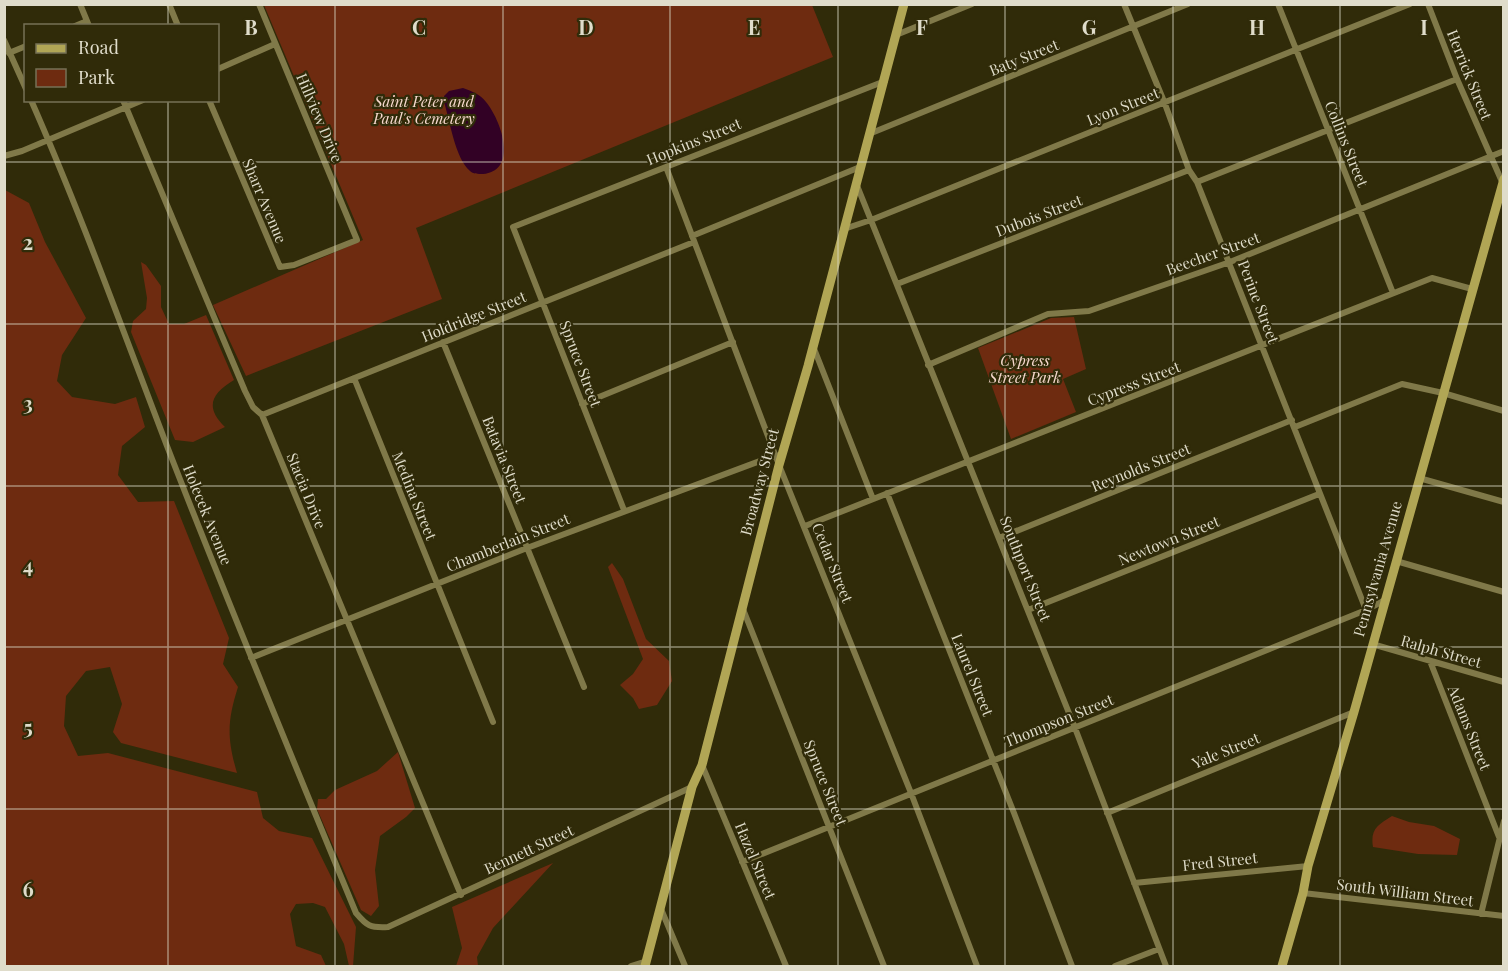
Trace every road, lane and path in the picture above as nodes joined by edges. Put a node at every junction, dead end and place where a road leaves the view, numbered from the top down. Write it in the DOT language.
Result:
graph roads {
  1 [pos="80,4"];
  2 [pos="169,4"];
  3 [pos="259,4"];
  4 [pos="904,4"];
  5 [pos="972,4"];
  6 [pos="1124,4"];
  7 [pos="1188,4"];
  8 [pos="1278,4"];
  9 [pos="1410,4"];
  10 [pos="1428,4"];
  11 [pos="88,23"];
  12 [pos="176,24"];
  13 [pos="1133,27"];
  14 [pos="896,35"];
  15 [pos="4,40"];
  16 [pos="275,44"];
  17 [pos="24,47"];
  18 [pos="1296,51"];
  19 [pos="9,52"];
  20 [pos="219,69"];
  21 [pos="1457,79"];
  22 [pos="885,81"];
  23 [pos="24,85"];
  24 [pos="32,102"];
  25 [pos="210,102"];
  26 [pos="125,104"];
  27 [pos="1165,104"];
  28 [pos="1328,130"];
  29 [pos="869,134"];
  30 [pos="48,140"];
  31 [pos="1503,151"];
  32 [pos="4,156"];
  33 [pos="1490,156"];
  34 [pos="666,167"];
  35 [pos="860,167"];
  36 [pos="1189,170"];
  37 [pos="856,182"];
  38 [pos="1197,182"];
  39 [pos="1503,183"];
  40 [pos="1359,210"];
  41 [pos="871,220"];
  42 [pos="513,227"];
  43 [pos="844,229"];
  44 [pos="693,239"];
  45 [pos="357,240"];
  46 [pos="1230,262"];
  47 [pos="897,284"];
  48 [pos="1472,289"];
  49 [pos="1393,292"];
  50 [pos="543,302"];
  51 [pos="443,342"];
  52 [pos="733,342"];
  53 [pos="813,346"];
  54 [pos="1261,347"];
  55 [pos="928,365"];
  56 [pos="354,378"];
  57 [pos="1443,393"];
  58 [pos="582,404"];
  59 [pos="1503,411"];
  60 [pos="262,415"];
  61 [pos="1293,424"];
  62 [pos="776,455"];
  63 [pos="969,462"];
  64 [pos="779,465"];
  65 [pos="1419,478"];
  66 [pos="887,493"];
  67 [pos="1319,494"];
  68 [pos="873,499"];
  69 [pos="1503,502"];
  70 [pos="624,510"];
  71 [pos="805,526"];
  72 [pos="999,538"];
  73 [pos="527,548"];
  74 [pos="1396,561"];
  75 [pos="437,584"];
  76 [pos="1503,591"];
  77 [pos="1385,600"];
  78 [pos="743,608"];
  79 [pos="1028,610"];
  80 [pos="1366,610"];
  81 [pos="347,620"];
  82 [pos="1372,644"];
  83 [pos="251,658"];
  84 [pos="1430,661"];
  85 [pos="1503,682"];
  86 [pos="584,687"];
  87 [pos="1354,712"];
  88 [pos="493,723"];
  89 [pos="1075,728"];
  90 [pos="993,760"];
  91 [pos="702,765"];
  92 [pos="692,788"];
  93 [pos="911,793"];
  94 [pos="1107,813"];
  95 [pos="1503,821"];
  96 [pos="830,828"];
  97 [pos="1499,837"];
  98 [pos="742,862"];
  99 [pos="1308,866"];
  100 [pos="1134,883"];
  101 [pos="1303,893"];
  102 [pos="461,895"];
  103 [pos="661,909"];
  104 [pos="1481,914"];
  105 [pos="1503,916"];
  106 [pos="375,928"];
  107 [pos="1159,949"];
  108 [pos="646,963"];
  109 [pos="631,966"];
  110 [pos="685,966"];
  111 [pos="786,966"];
  112 [pos="885,966"];
  113 [pos="977,966"];
  114 [pos="1072,966"];
  115 [pos="1116,966"];
  116 [pos="1166,966"];
  117 [pos="1282,966"];
  1 -- 11 [label="street"];
  2 -- 12 [label="street"];
  3 -- 16 [label="street, Hillview Drive"];
  4 -- 14 [label="street, Broadway Street"];
  5 -- 14 [label="street"];
  6 -- 13 [label="street, Perine Street"];
  7 -- 13 [label="street, Baty Street"];
  8 -- 18 [label="street, Collins Street"];
  9 -- 18 [label="street, Lyon Street"];
  10 -- 21 [label="street, Herrick Street"];
  13 -- 27 [label="street, Perine Street"];
  13 -- 29 [label="street, Baty Street"];
  14 -- 22 [label="street, Broadway Street"];
  15 -- 19 [label="street"];
  16 -- 20 [label="street"];
  16 -- 45 [label="street, Hillview Drive"];
  17 -- 19 [label="street"];
  18 -- 27 [label="street, Lyon Street"];
  18 -- 28 [label="street, Collins Street"];
  19 -- 23 [label="street"];
  21 -- 28 [label="street"];
  21 -- 33 [label="street, Herrick Street"];
  22 -- 29 [label="street, Broadway Street"];
  22 -- 34 [label="street, Hopkins Street"];
  24 -- 30 [label="street, Holecek Avenue"];
  25 -- 45 [label="street, Sharr Avenue"];
  26 -- 30 [label="street"];
  26 -- 60 [label="street, Stacia Drive"];
  27 -- 36 [label="street, Perine Street"];
  27 -- 41 [label="street, Lyon Street"];
  28 -- 38 [label="street"];
  28 -- 40 [label="street, Collins Street"];
  29 -- 35 [label="street, Broadway Street"];
  30 -- 32 [label="street"];
  30 -- 83 [label="street, Holecek Avenue"];
  31 -- 33 [label="street, Beecher Street"];
  33 -- 39 [label="street, Herrick Street"];
  33 -- 40 [label="street, Beecher Street"];
  34 -- 42 [label="street, Hopkins Street"];
  34 -- 44 [label="street, Cedar Street"];
  35 -- 37 [label="street, Broadway Street"];
  35 -- 44 [label="street, Holdridge Street"];
  36 -- 38 [label="street, Perine Street"];
  36 -- 47 [label="street, Dubois Street"];
  37 -- 41 [label="street, Southport Street"];
  37 -- 43 [label="street, Broadway Street"];
  38 -- 46 [label="street, Perine Street"];
  39 -- 48 [label="street, Pennsylvania Avenue"];
  40 -- 46 [label="street, Beecher Street"];
  40 -- 49 [label="street, Collins Street"];
  41 -- 43 [label="street, Lyon Street"];
  41 -- 47 [label="street, Southport Street"];
  42 -- 50 [label="street, Spruce Street"];
  43 -- 53 [label="street, Broadway Street"];
  44 -- 50 [label="street, Holdridge Street"];
  44 -- 52 [label="street, Cedar Street"];
  46 -- 54 [label="street, Perine Street"];
  46 -- 55 [label="street, Beecher Street"];
  47 -- 55 [label="street, Southport Street"];
  48 -- 49 [label="street, Cypress Street"];
  48 -- 57 [label="street, Pennsylvania Avenue"];
  49 -- 54 [label="street, Cypress Street"];
  50 -- 51 [label="street, Holdridge Street"];
  50 -- 58 [label="street, Spruce Street"];
  51 -- 56 [label="street, Holdridge Street"];
  51 -- 73 [label="street, Batavia Street"];
  52 -- 58 [label="street"];
  52 -- 62 [label="street, Cedar Street"];
  53 -- 64 [label="street, Broadway Street"];
  53 -- 68 [label="street"];
  54 -- 61 [label="street, Perine Street"];
  54 -- 63 [label="street, Cypress Street"];
  55 -- 63 [label="street, Southport Street"];
  56 -- 60 [label="street, Holdridge Street"];
  56 -- 75 [label="street, Medina Street"];
  57 -- 59 [label="street, Reynolds Street"];
  57 -- 61 [label="street, Reynolds Street"];
  57 -- 65 [label="street, Pennsylvania Avenue"];
  58 -- 70 [label="street, Spruce Street"];
  60 -- 81 [label="street, Stacia Drive"];
  61 -- 67 [label="street, Perine Street"];
  61 -- 72 [label="street, Reynolds Street"];
  62 -- 64 [label="street, Cedar Street"];
  62 -- 70 [label="street, Chamberlain Street"];
  63 -- 66 [label="street, Cypress Street"];
  63 -- 72 [label="street, Southport Street"];
  64 -- 71 [label="street, Cedar Street"];
  64 -- 78 [label="street, Broadway Street"];
  65 -- 69 [label="street"];
  65 -- 74 [label="street, Pennsylvania Avenue"];
  66 -- 68 [label="street, Cypress Street"];
  66 -- 90 [label="street, Laurel Street"];
  67 -- 79 [label="street, Newtown Street"];
  67 -- 80 [label="street, Perine Street"];
  68 -- 71 [label="street, Cypress Street"];
  70 -- 73 [label="street, Chamberlain Street"];
  71 -- 93 [label="street, Cedar Street"];
  72 -- 79 [label="street, Southport Street"];
  73 -- 75 [label="street, Chamberlain Street"];
  73 -- 86 [label="street, Batavia Street"];
  74 -- 76 [label="street"];
  74 -- 77 [label="street, Pennsylvania Avenue"];
  75 -- 81 [label="street, Chamberlain Street"];
  75 -- 88 [label="street, Medina Street"];
  77 -- 80 [label="street, Thompson Street"];
  77 -- 82 [label="street, Pennsylvania Avenue"];
  78 -- 91 [label="street, Broadway Street"];
  78 -- 96 [label="street, Spruce Street"];
  79 -- 89 [label="street, Southport Street"];
  80 -- 89 [label="street, Thompson Street"];
  81 -- 83 [label="street, Chamberlain Street"];
  81 -- 102 [label="street, Stacia Drive"];
  82 -- 84 [label="street, Ralph Street"];
  82 -- 87 [label="street, Pennsylvania Avenue"];
  83 -- 106 [label="street, Holecek Avenue"];
  84 -- 85 [label="street, Ralph Street"];
  84 -- 97 [label="street, Adams Street"];
  87 -- 94 [label="street, Yale Street"];
  87 -- 99 [label="street, Pennsylvania Avenue"];
  89 -- 90 [label="street, Thompson Street"];
  89 -- 94 [label="street, Southport Street"];
  90 -- 93 [label="street, Thompson Street"];
  90 -- 114 [label="street, Laurel Street"];
  91 -- 92 [label="street, Broadway Street"];
  91 -- 98 [label="street, Hazel Street"];
  92 -- 102 [label="street, Bennett Street"];
  92 -- 103 [label="street, Broadway Street"];
  93 -- 96 [label="street, Thompson Street"];
  93 -- 113 [label="street, Cedar Street"];
  94 -- 100 [label="street, Southport Street"];
  95 -- 97 [label="street"];
  96 -- 98 [label="street, Thompson Street"];
  96 -- 112 [label="street, Spruce Street"];
  97 -- 104 [label="street"];
  98 -- 111 [label="street, Hazel Street"];
  99 -- 100 [label="street, Fred Street"];
  99 -- 101 [label="street, Pennsylvania Avenue"];
  100 -- 107 [label="street, Southport Street"];
  101 -- 104 [label="street, South William Street"];
  101 -- 117 [label="street, Pennsylvania Avenue"];
  102 -- 106 [label="street, Bennett Street"];
  103 -- 108 [label="street, Broadway Street"];
  103 -- 110 [label="street"];
  104 -- 105 [label="street, South William Street"];
  107 -- 115 [label="street"];
  107 -- 116 [label="street, Southport Street"];
  108 -- 109 [label="street"];
}
